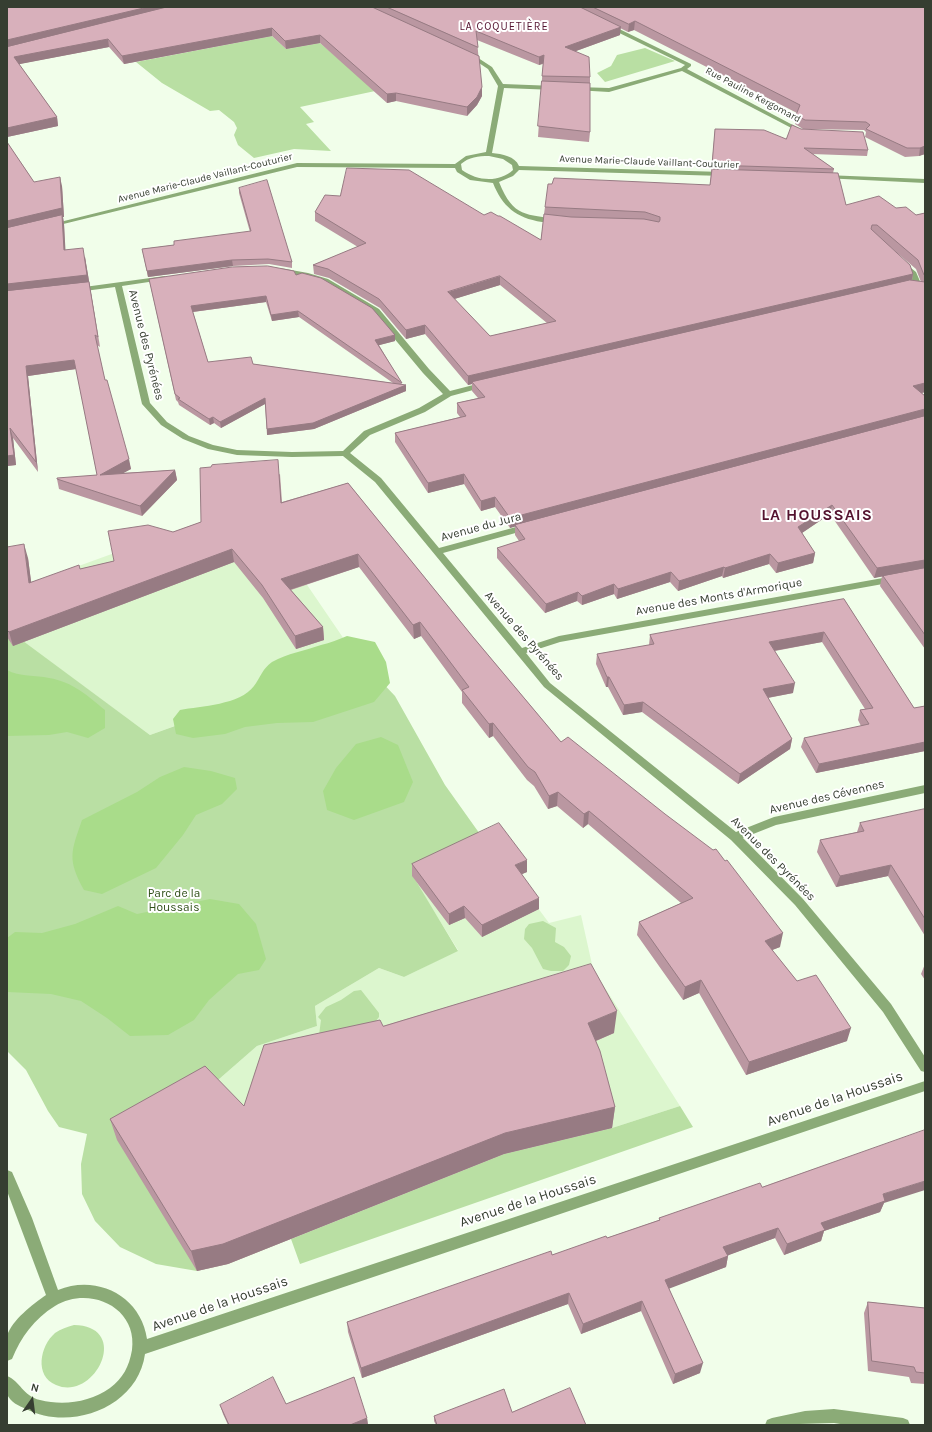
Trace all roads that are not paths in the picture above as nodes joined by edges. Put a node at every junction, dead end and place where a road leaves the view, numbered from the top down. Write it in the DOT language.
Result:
graph roads {
  1 [pos="604,24"];
  2 [pos="462,51"];
  3 [pos="682,70"];
  4 [pos="501,86"];
  5 [pos="563,88"];
  6 [pos="570,88"];
  7 [pos="810,132"];
  8 [pos="489,154"];
  9 [pos="458,166"];
  10 [pos="516,168"];
  11 [pos="733,174"];
  12 [pos="821,177"];
  13 [pos="495,180"];
  14 [pos="925,181"];
  15 [pos="567,221"];
  16 [pos="46,226"];
  17 [pos="900,262"];
  18 [pos="276,269"];
  19 [pos="171,276"];
  20 [pos="118,285"];
  21 [pos="908,286"];
  22 [pos="922,287"];
  23 [pos="70,290"];
  24 [pos="493,381"];
  25 [pos="448,394"];
  26 [pos="345,453"];
  27 [pos="539,524"];
  28 [pos="438,551"];
  29 [pos="902,577"];
  30 [pos="519,652"];
  31 [pos="925,789"];
  32 [pos="735,837"];
  33 [pos="925,1067"];
  34 [pos="925,1086"];
  35 [pos="7,1176"];
  36 [pos="54,1298"];
  37 [pos="141,1348"];
  38 [pos="7,1354"];
  39 [pos="8,1389"];
  40 [pos="772,1425"];
  41 [pos="903,1425"];
  1 -- 3 [label="street, Rue Pauline Kergomard"];
  2 -- 4 [label="street"];
  3 -- 6 [label="street"];
  3 -- 7 [label="street, Rue Pauline Kergomard"];
  4 -- 5 [label="street"];
  4 -- 8 [label="street"];
  8 -- 9 [label="street"];
  8 -- 10 [label="street"];
  9 -- 13 [label="street"];
  9 -- 16 [label="street, Avenue Marie-Claude Vaillant-Couturier"];
  10 -- 11 [label="street, Avenue Marie-Claude Vaillant-Couturier"];
  10 -- 13 [label="street"];
  12 -- 14 [label="street"];
  13 -- 15 [label="street"];
  17 -- 22 [label="street"];
  18 -- 25 [label="street"];
  19 -- 20 [label="street"];
  20 -- 23 [label="street"];
  20 -- 26 [label="street, Avenue des Pyrénées"];
  21 -- 22 [label="street"];
  24 -- 25 [label="street"];
  25 -- 26 [label="street"];
  26 -- 28 [label="street, Avenue des Pyrénées"];
  27 -- 28 [label="street, Avenue du Jura"];
  28 -- 30 [label="street, Avenue des Pyrénées"];
  29 -- 30 [label="street, Avenue des Monts d'Armorique"];
  30 -- 32 [label="street, Avenue des Pyrénées"];
  31 -- 32 [label="street, Avenue des Cévennes"];
  32 -- 33 [label="street, Avenue des Pyrénées"];
  34 -- 37 [label="street, Avenue de la Houssais"];
  35 -- 36 [label="street"];
  36 -- 37 [label="street"];
  36 -- 38 [label="street"];
  37 -- 39 [label="street"];
  40 -- 41 [label="street"];
}
